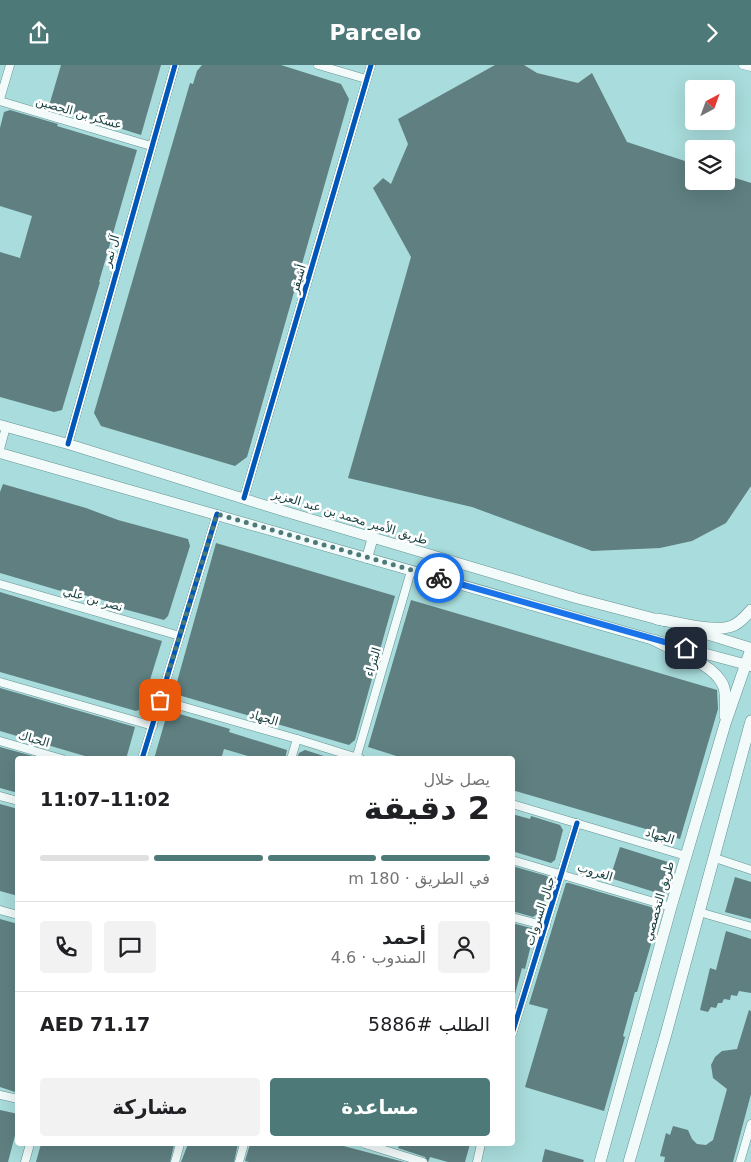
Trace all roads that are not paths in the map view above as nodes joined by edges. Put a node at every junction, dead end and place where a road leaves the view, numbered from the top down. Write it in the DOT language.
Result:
graph roads {
  1 [pos="10,65"];
  2 [pos="175,65"];
  3 [pos="318,65"];
  4 [pos="371,65"];
  5 [pos="743,65"];
  6 [pos="751,67"];
  7 [pos="366,79"];
  8 [pos="0,100"];
  9 [pos="151,146"];
  10 [pos="3,426"];
  11 [pos="68,443"];
  12 [pos="0,451"];
  13 [pos="244,498"];
  14 [pos="217,514"];
  15 [pos="373,537"];
  16 [pos="367,558"];
  17 [pos="411,571"];
  18 [pos="0,584"];
  19 [pos="751,610"];
  20 [pos="657,619"];
  21 [pos="180,636"];
  22 [pos="654,640"];
  23 [pos="751,649"];
  24 [pos="749,665"];
  25 [pos="0,682"];
  26 [pos="160,700"];
  27 [pos="751,721"];
  28 [pos="725,724"];
  29 [pos="153,726"];
  30 [pos="751,734"];
  31 [pos="297,739"];
  32 [pos="0,741"];
  33 [pos="743,749"];
  34 [pos="52,756"];
  35 [pos="143,756"];
  36 [pos="292,756"];
  37 [pos="352,756"];
  38 [pos="359,756"];
  39 [pos="0,796"];
  40 [pos="15,800"];
  41 [pos="515,805"];
  42 [pos="577,823"];
  43 [pos="686,856"];
  44 [pos="714,858"];
  45 [pos="515,861"];
  46 [pos="751,870"];
  47 [pos="562,874"];
  48 [pos="671,907"];
  49 [pos="0,910"];
  50 [pos="699,912"];
  51 [pos="15,914"];
  52 [pos="515,918"];
  53 [pos="546,926"];
  54 [pos="751,927"];
  55 [pos="515,1018"];
  56 [pos="0,1095"];
  57 [pos="15,1098"];
  58 [pos="751,1124"];
  59 [pos="29,1146"];
  60 [pos="179,1146"];
  61 [pos="243,1146"];
  62 [pos="371,1146"];
  63 [pos="481,1146"];
  64 [pos="25,1162"];
  65 [pos="175,1162"];
  66 [pos="239,1162"];
  67 [pos="423,1162"];
  68 [pos="477,1162"];
  69 [pos="600,1162"];
  70 [pos="629,1162"];
  71 [pos="740,1162"];
  1 -- 8 [label="street"];
  2 -- 9 [label="street, آل نمر"];
  3 -- 7 [label="street"];
  4 -- 7 [label="street, أشيقر"];
  5 -- 6 [label="street"];
  7 -- 13 [label="street, أشيقر"];
  8 -- 9 [label="street, عسكر بن الحصين"];
  9 -- 11 [label="street, آل نمر"];
  10 -- 11 [label="main road, طريق الأمير محمد بن عبد العزيز"];
  10 -- 12 [label="street"];
  11 -- 13 [label="main road, طريق الأمير محمد بن عبد العزيز"];
  12 -- 14 [label="main road"];
  13 -- 15 [label="main road, طريق الأمير محمد بن عبد العزيز"];
  14 -- 16 [label="main road"];
  14 -- 21 [label="street"];
  15 -- 16 [label="main road"];
  15 -- 20 [label="main road, طريق الأمير محمد بن عبد العزيز"];
  16 -- 17 [label="main road"];
  17 -- 22 [label="main road"];
  17 -- 38 [label="street, البتراء"];
  18 -- 21 [label="street, نصر بن علي"];
  19 -- 20 [label="main road"];
  20 -- 23 [label="main road, طريق الأمير محمد بن عبد العزيز"];
  21 -- 26 [label="street"];
  22 -- 24 [label="main road"];
  22 -- 28 [label="main road"];
  23 -- 24 [label="main road, طريق التخصصي"];
  24 -- 28 [label="main road, طريق التخصصي"];
  25 -- 29 [label="street"];
  26 -- 29 [label="street"];
  26 -- 31 [label="street, الجهاد"];
  27 -- 33 [label="main road"];
  28 -- 43 [label="main road, طريق التخصصي"];
  29 -- 35 [label="street"];
  30 -- 33 [label="main road"];
  31 -- 36 [label="street"];
  31 -- 37 [label="street, الجهاد"];
  32 -- 34 [label="street, الحباك"];
  33 -- 44 [label="main road"];
  39 -- 40 [label="street"];
  41 -- 42 [label="street, الجهاد"];
  42 -- 43 [label="street, الجهاد"];
  42 -- 47 [label="street, جبال السروات"];
  43 -- 48 [label="main road, طريق التخصصي"];
  44 -- 46 [label="street"];
  44 -- 50 [label="main road"];
  45 -- 47 [label="street, الغروب"];
  47 -- 48 [label="street, الغروب"];
  47 -- 53 [label="street, جبال السروات"];
  48 -- 69 [label="main road, طريق التخصصي"];
  49 -- 51 [label="street"];
  50 -- 54 [label="street"];
  50 -- 70 [label="main road"];
  52 -- 53 [label="street"];
  53 -- 55 [label="street, جبال السروات"];
  56 -- 57 [label="street"];
  58 -- 71 [label="street"];
  59 -- 64 [label="street"];
  60 -- 65 [label="street"];
  61 -- 66 [label="street"];
  62 -- 67 [label="street"];
  63 -- 68 [label="street"];
}
